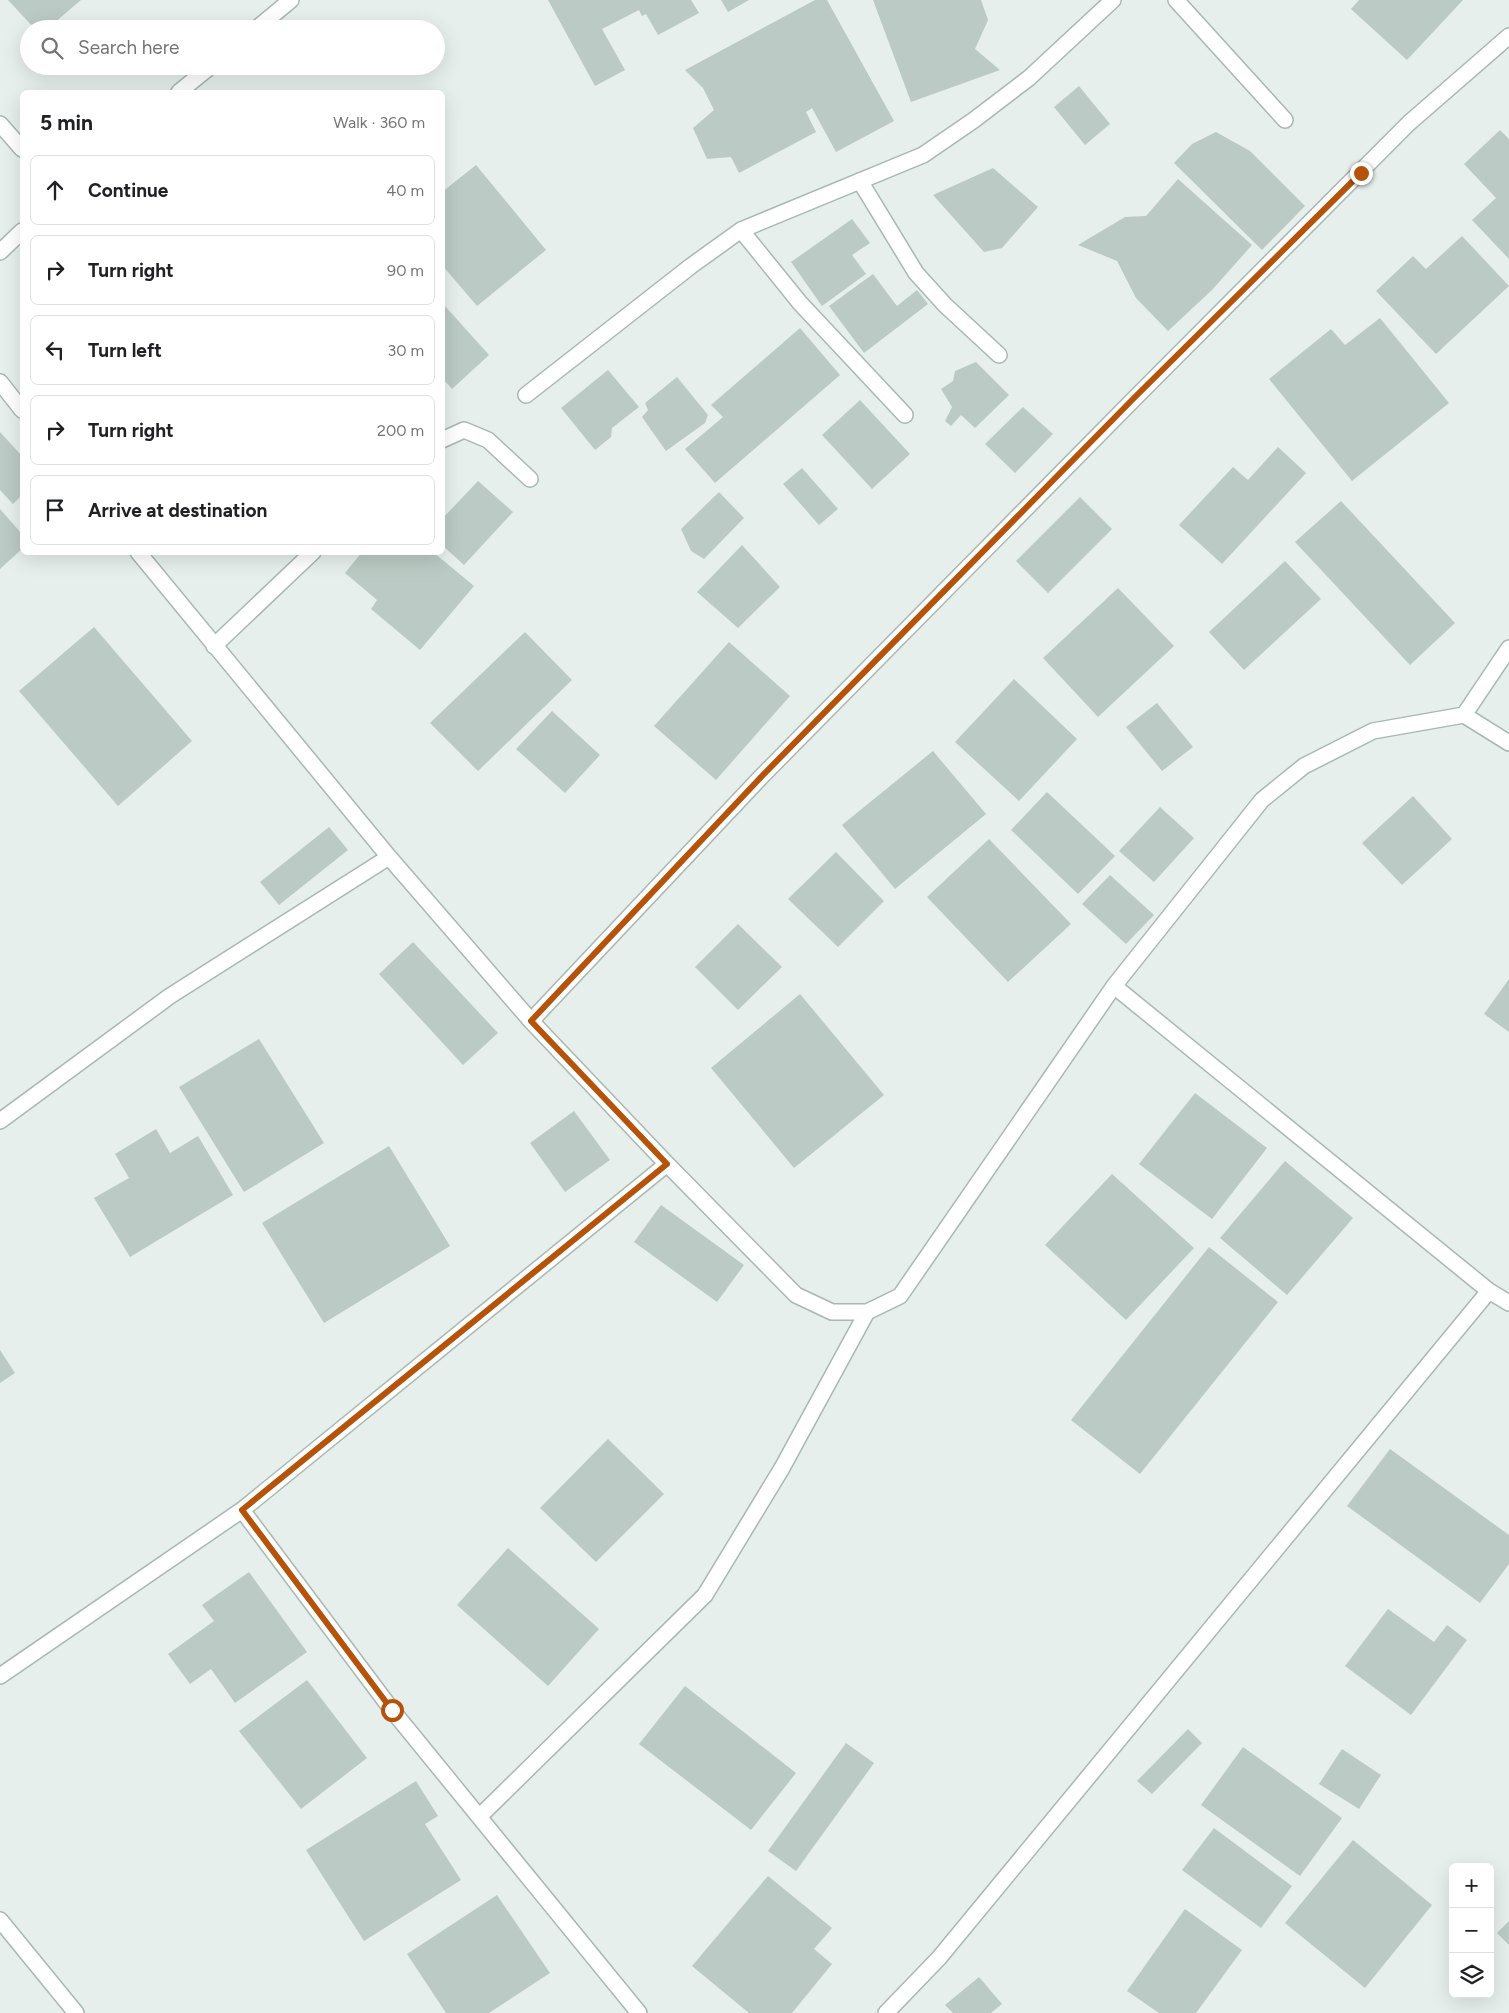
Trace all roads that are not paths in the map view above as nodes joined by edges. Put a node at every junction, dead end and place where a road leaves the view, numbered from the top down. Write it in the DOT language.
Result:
graph roads {
  1 [pos="291,0"];
  2 [pos="1113,0"];
  3 [pos="1176,0"];
  4 [pos="267,20"];
  5 [pos="1509,36"];
  6 [pos="199,75"];
  7 [pos="181,90"];
  8 [pos="1285,120"];
  9 [pos="0,124"];
  10 [pos="20,146"];
  11 [pos="860,181"];
  12 [pos="741,230"];
  13 [pos="20,233"];
  14 [pos="0,252"];
  15 [pos="999,355"];
  16 [pos="0,382"];
  17 [pos="526,394"];
  18 [pos="20,407"];
  19 [pos="906,415"];
  20 [pos="445,439"];
  21 [pos="530,479"];
  22 [pos="140,555"];
  23 [pos="310,555"];
  24 [pos="214,646"];
  25 [pos="1509,648"];
  26 [pos="1464,715"];
  27 [pos="1509,742"];
  28 [pos="388,857"];
  29 [pos="1114,986"];
  30 [pos="531,1021"];
  31 [pos="0,1121"];
  32 [pos="667,1164"];
  33 [pos="1489,1291"];
  34 [pos="1509,1303"];
  35 [pos="867,1312"];
  36 [pos="242,1510"];
  37 [pos="0,1676"];
  38 [pos="480,1816"];
  39 [pos="0,1920"];
  40 [pos="76,2013"];
  41 [pos="639,2013"];
  42 [pos="886,2013"];
  1 -- 4 [label="street"];
  2 -- 11 [label="street"];
  3 -- 8 [label="street"];
  5 -- 30 [label="street"];
  6 -- 7 [label="street"];
  9 -- 10 [label="street"];
  11 -- 12 [label="street"];
  11 -- 15 [label="street"];
  12 -- 17 [label="street"];
  12 -- 19 [label="street"];
  13 -- 14 [label="street"];
  16 -- 18 [label="street"];
  20 -- 21 [label="street"];
  22 -- 24 [label="street"];
  23 -- 24 [label="street"];
  24 -- 28 [label="street"];
  25 -- 26 [label="street"];
  26 -- 27 [label="street"];
  26 -- 29 [label="street"];
  28 -- 30 [label="street"];
  28 -- 31 [label="street"];
  29 -- 33 [label="street"];
  29 -- 35 [label="street"];
  30 -- 32 [label="street"];
  32 -- 35 [label="street"];
  32 -- 36 [label="street"];
  33 -- 34 [label="street"];
  33 -- 42 [label="street"];
  35 -- 38 [label="street"];
  36 -- 37 [label="street"];
  36 -- 38 [label="street"];
  38 -- 41 [label="street"];
  39 -- 40 [label="street"];
}
